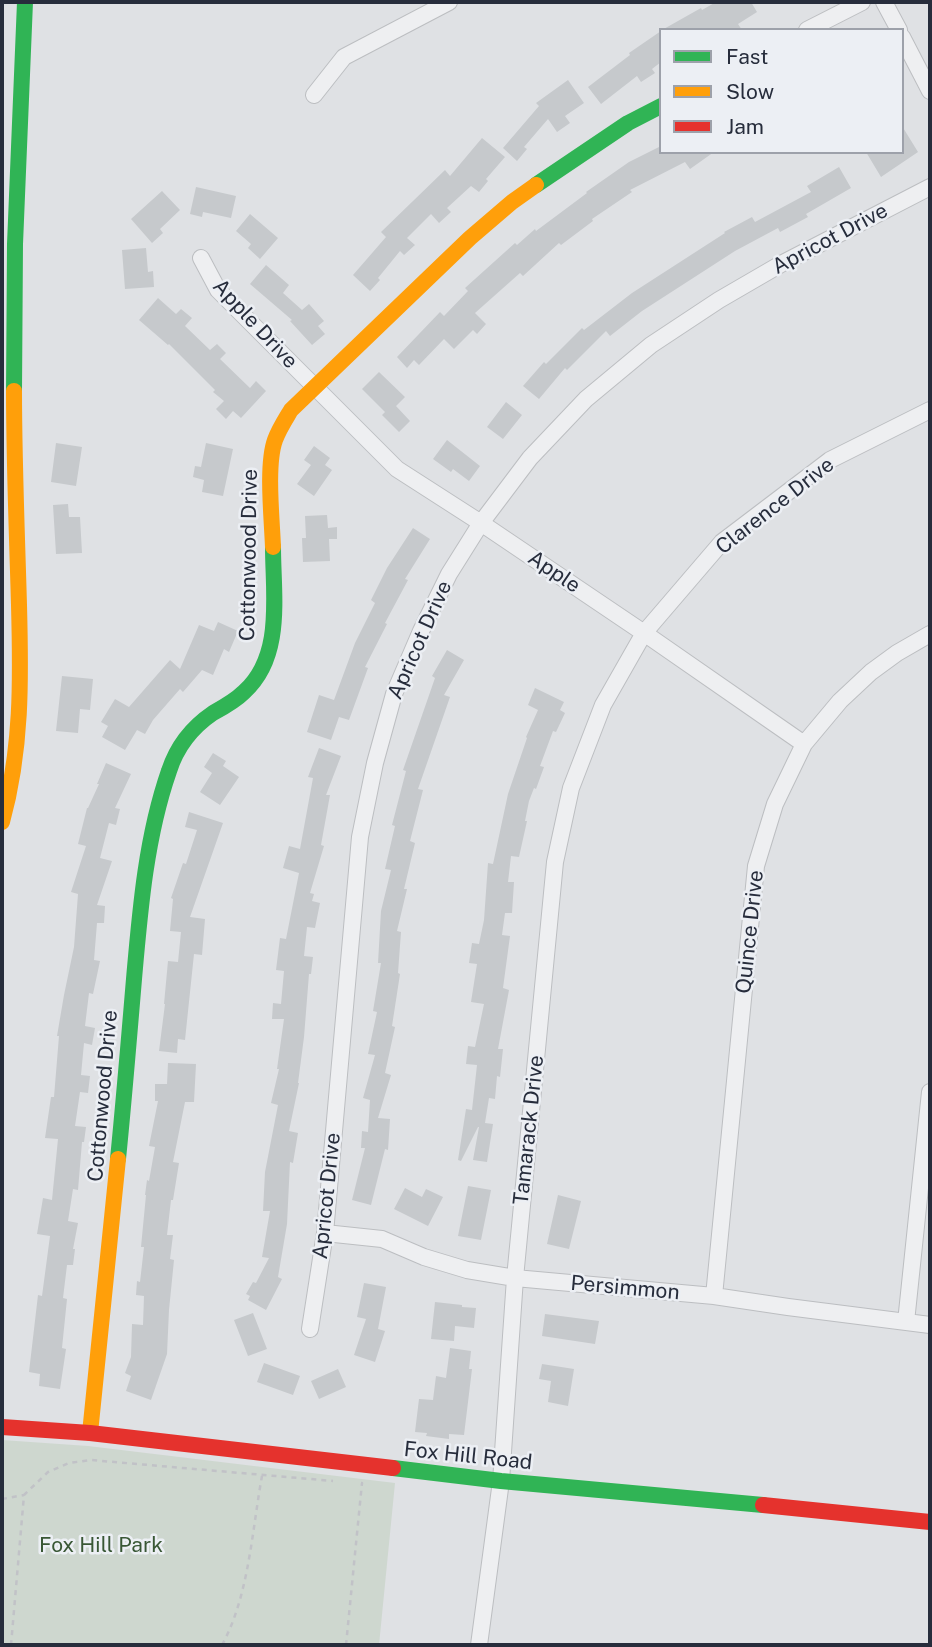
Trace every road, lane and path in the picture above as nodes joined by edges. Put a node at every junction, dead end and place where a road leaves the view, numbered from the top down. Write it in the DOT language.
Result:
graph roads {
  1 [pos="25,2"];
  2 [pos="449,2"];
  3 [pos="862,2"];
  4 [pos="884,2"];
  5 [pos="811,28"];
  6 [pos="897,28"];
  7 [pos="904,41"];
  8 [pos="930,90"];
  9 [pos="314,94"];
  10 [pos="659,107"];
  11 [pos="930,187"];
  12 [pos="201,258"];
  13 [pos="315,387"];
  14 [pos="8,389"];
  15 [pos="930,410"];
  16 [pos="481,523"];
  17 [pos="644,632"];
  18 [pos="930,634"];
  19 [pos="804,744"];
  20 [pos="2,822"];
  21 [pos="930,1092"];
  22 [pos="325,1233"];
  23 [pos="515,1278"];
  24 [pos="714,1296"];
  25 [pos="906,1322"];
  26 [pos="930,1325"];
  27 [pos="310,1329"];
  28 [pos="2,1427"];
  29 [pos="90,1433"];
  30 [pos="262,1475"];
  31 [pos="337,1481"];
  32 [pos="501,1481"];
  33 [pos="362,1483"];
  34 [pos="24,1495"];
  35 [pos="2,1499"];
  36 [pos="930,1522"];
  37 [pos="10,1645"];
  38 [pos="222,1645"];
  39 [pos="346,1645"];
  40 [pos="480,1645"];
  1 -- 14 [label="street"];
  2 -- 9 [label="street"];
  3 -- 5 [label="street"];
  4 -- 6 [label="street"];
  7 -- 8 [label="street"];
  10 -- 13 [label="street, Cottonwood Drive"];
  11 -- 16 [label="street, Apricot Drive"];
  12 -- 13 [label="street, Apple Drive"];
  13 -- 16 [label="street, Apple"];
  13 -- 29 [label="street, Cottonwood Drive"];
  14 -- 20 [label="street"];
  15 -- 17 [label="street, Clarence Drive"];
  16 -- 17 [label="street, Apple"];
  16 -- 22 [label="street, Apricot Drive"];
  17 -- 19 [label="street, Apple"];
  17 -- 23 [label="street, Tamarack Drive"];
  18 -- 19 [label="street, Quince Drive"];
  19 -- 24 [label="street, Quince Drive"];
  21 -- 25 [label="street"];
  22 -- 23 [label="street, Persimmon"];
  22 -- 27 [label="street, Apricot Drive"];
  23 -- 24 [label="street, Persimmon"];
  23 -- 32 [label="street, Tamarack Drive"];
  24 -- 25 [label="street, Persimmon"];
  25 -- 26 [label="street, Persimmon"];
  28 -- 29 [label="street, Fox Hill Road"];
  29 -- 32 [label="street, Fox Hill Road"];
  30 -- 31 [label="path"];
  30 -- 34 [label="path"];
  30 -- 38 [label="path"];
  32 -- 36 [label="street, Fox Hill Road"];
  32 -- 40 [label="street, Tamarack Drive"];
  33 -- 39 [label="path"];
  34 -- 35 [label="path"];
  34 -- 37 [label="path"];
}
